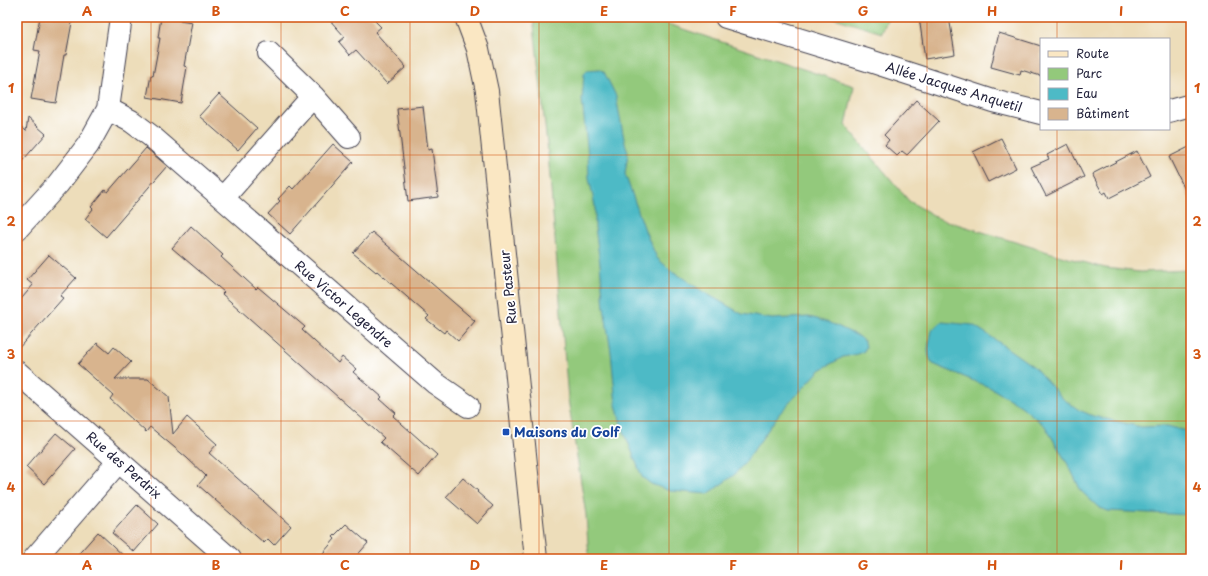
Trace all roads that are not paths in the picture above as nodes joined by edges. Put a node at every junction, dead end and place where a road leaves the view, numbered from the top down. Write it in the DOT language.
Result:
graph roads {
  1 [pos="121,17"];
  2 [pos="466,17"];
  3 [pos="726,17"];
  4 [pos="269,54"];
  5 [pos="313,96"];
  6 [pos="1191,105"];
  7 [pos="108,109"];
  8 [pos="1170,111"];
  9 [pos="1040,113"];
  10 [pos="349,137"];
  11 [pos="223,198"];
  12 [pos="17,229"];
  13 [pos="17,372"];
  14 [pos="468,406"];
  15 [pos="119,461"];
  16 [pos="34,559"];
  17 [pos="230,559"];
  18 [pos="536,559"];
  1 -- 7 [label="street"];
  2 -- 18 [label="street, Rue Pasteur"];
  3 -- 9 [label="street, Allée Jacques Anquetil"];
  4 -- 5 [label="street"];
  5 -- 10 [label="street"];
  5 -- 11 [label="street"];
  6 -- 8 [label="street"];
  7 -- 11 [label="street, Rue Victor Legendre"];
  7 -- 12 [label="street"];
  11 -- 14 [label="street, Rue Victor Legendre"];
  13 -- 15 [label="street, Rue des Perdrix"];
  15 -- 16 [label="street"];
  15 -- 17 [label="street, Rue des Perdrix"];
}
